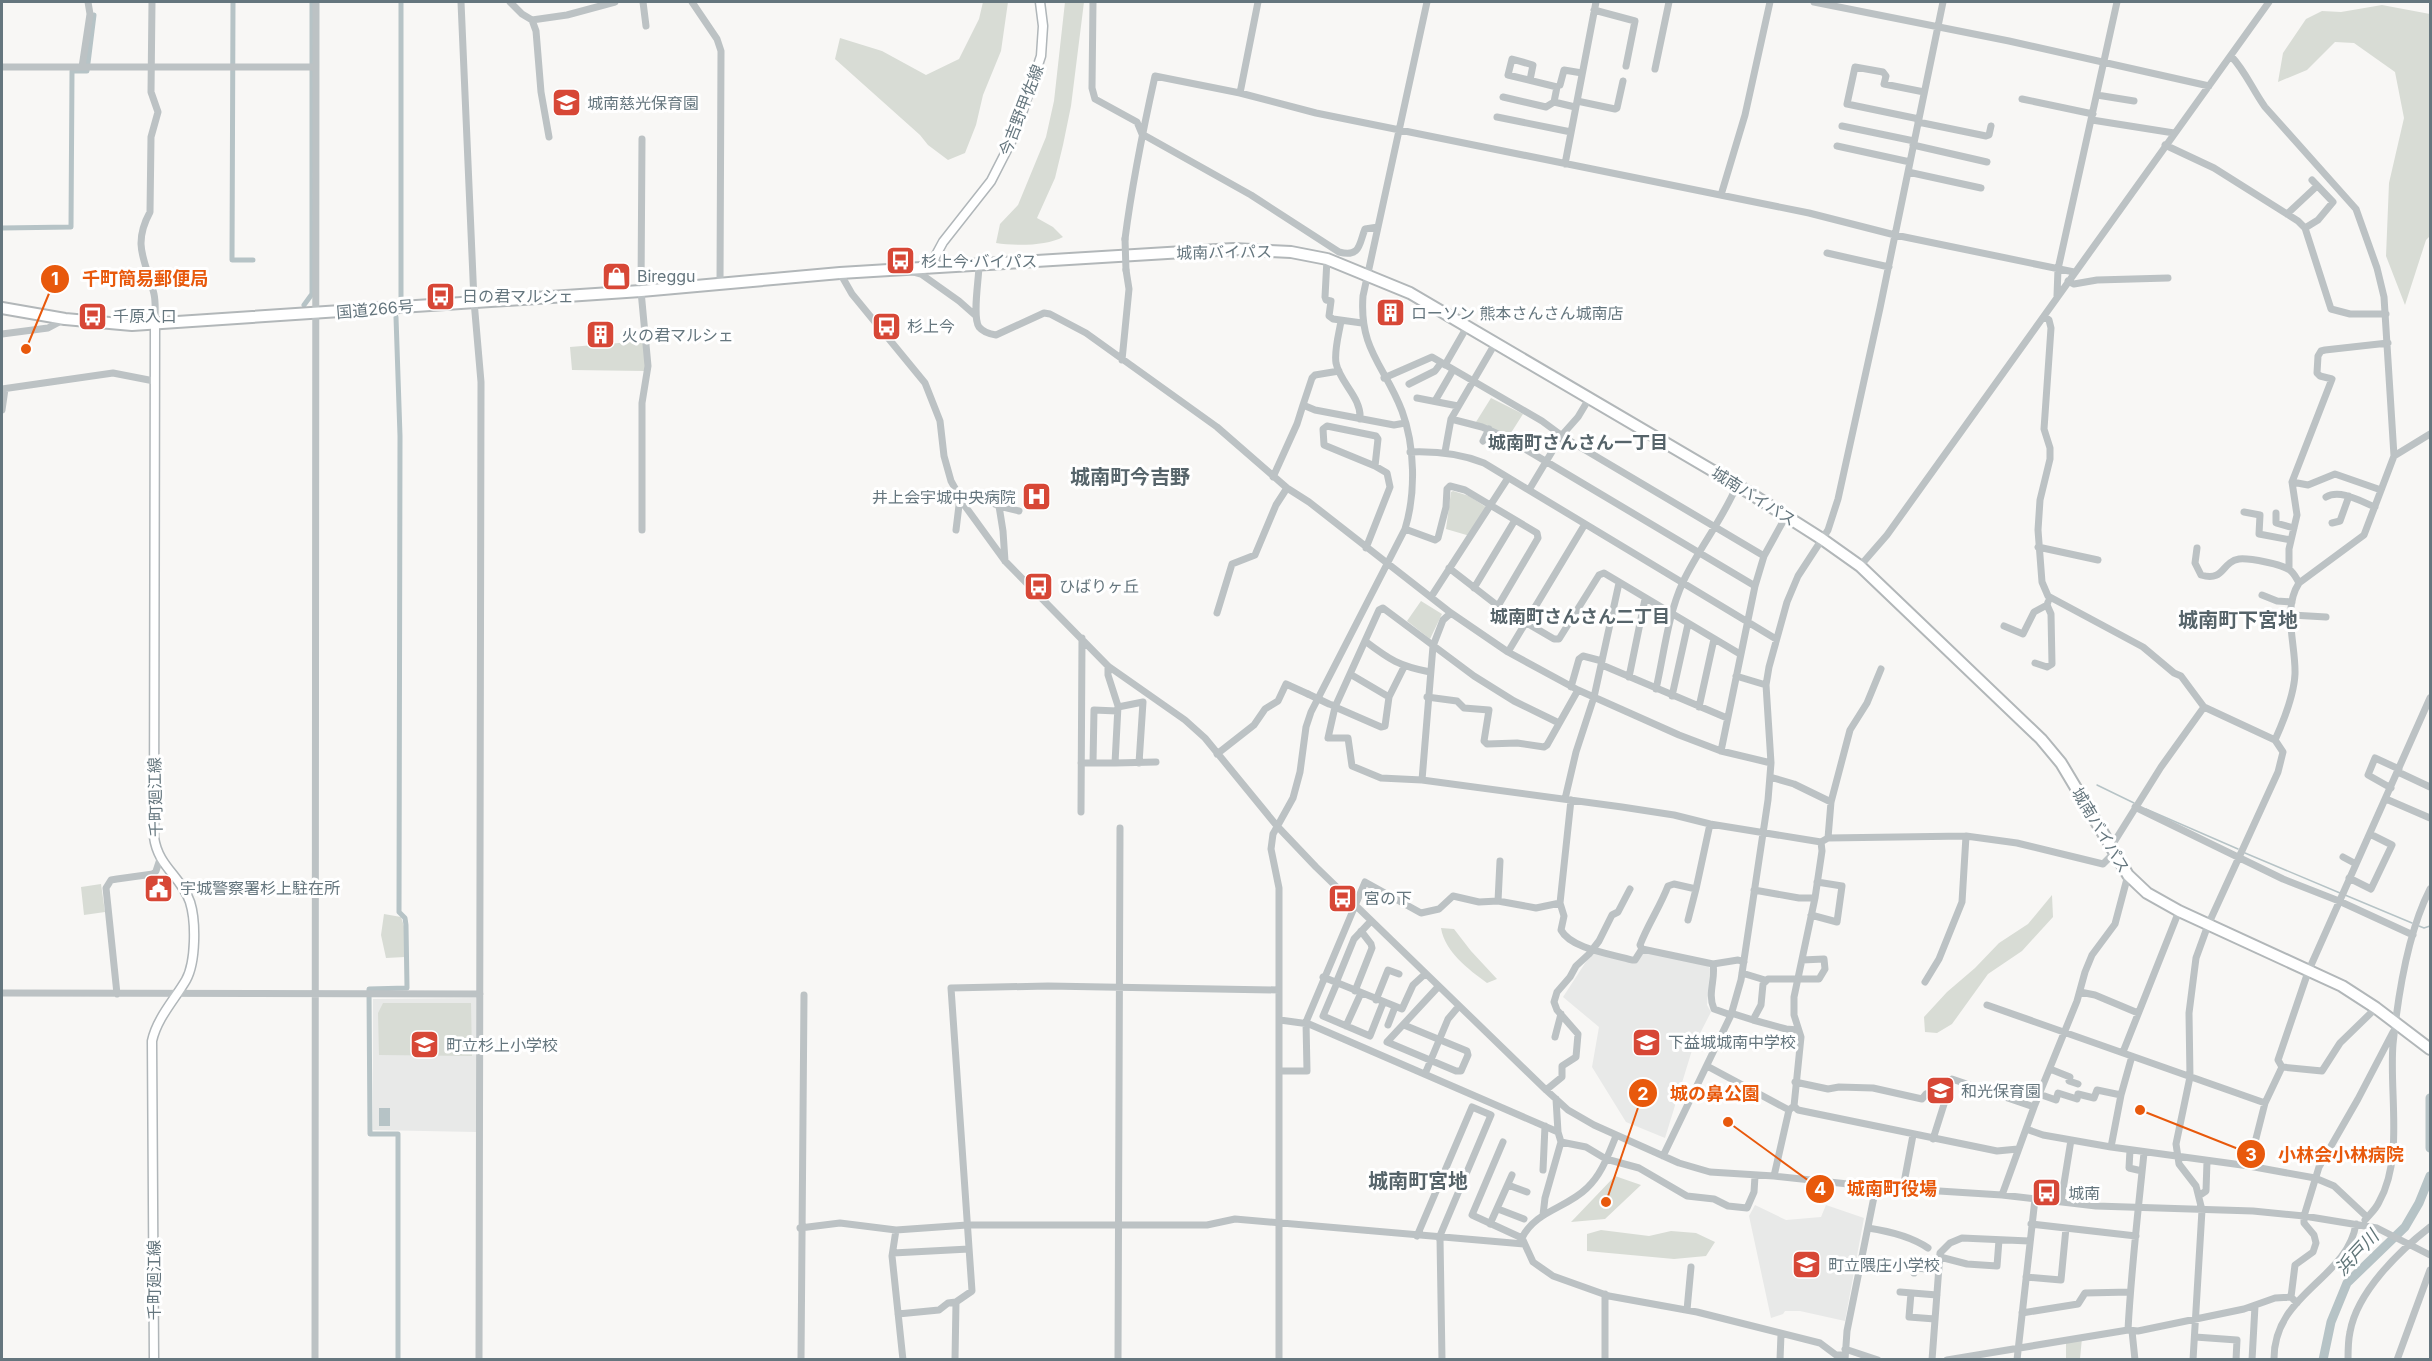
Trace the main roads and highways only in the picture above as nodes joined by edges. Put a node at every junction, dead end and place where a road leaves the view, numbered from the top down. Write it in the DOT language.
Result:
graph roads {
  1 [pos="1040,2"];
  2 [pos="928,268"];
  3 [pos="2,308"];
  4 [pos="155,322"];
  5 [pos="2430,1048"];
  6 [pos="154,1359"];
  1 -- 2 [label="main road, 今吉野甲佐線"];
  2 -- 4 [label="highway, 国道266号"];
  2 -- 5 [label="highway, 城南バイパス"];
  3 -- 4 [label="highway, 国道266号"];
  4 -- 6 [label="main road, 千町廻江線"];
}
